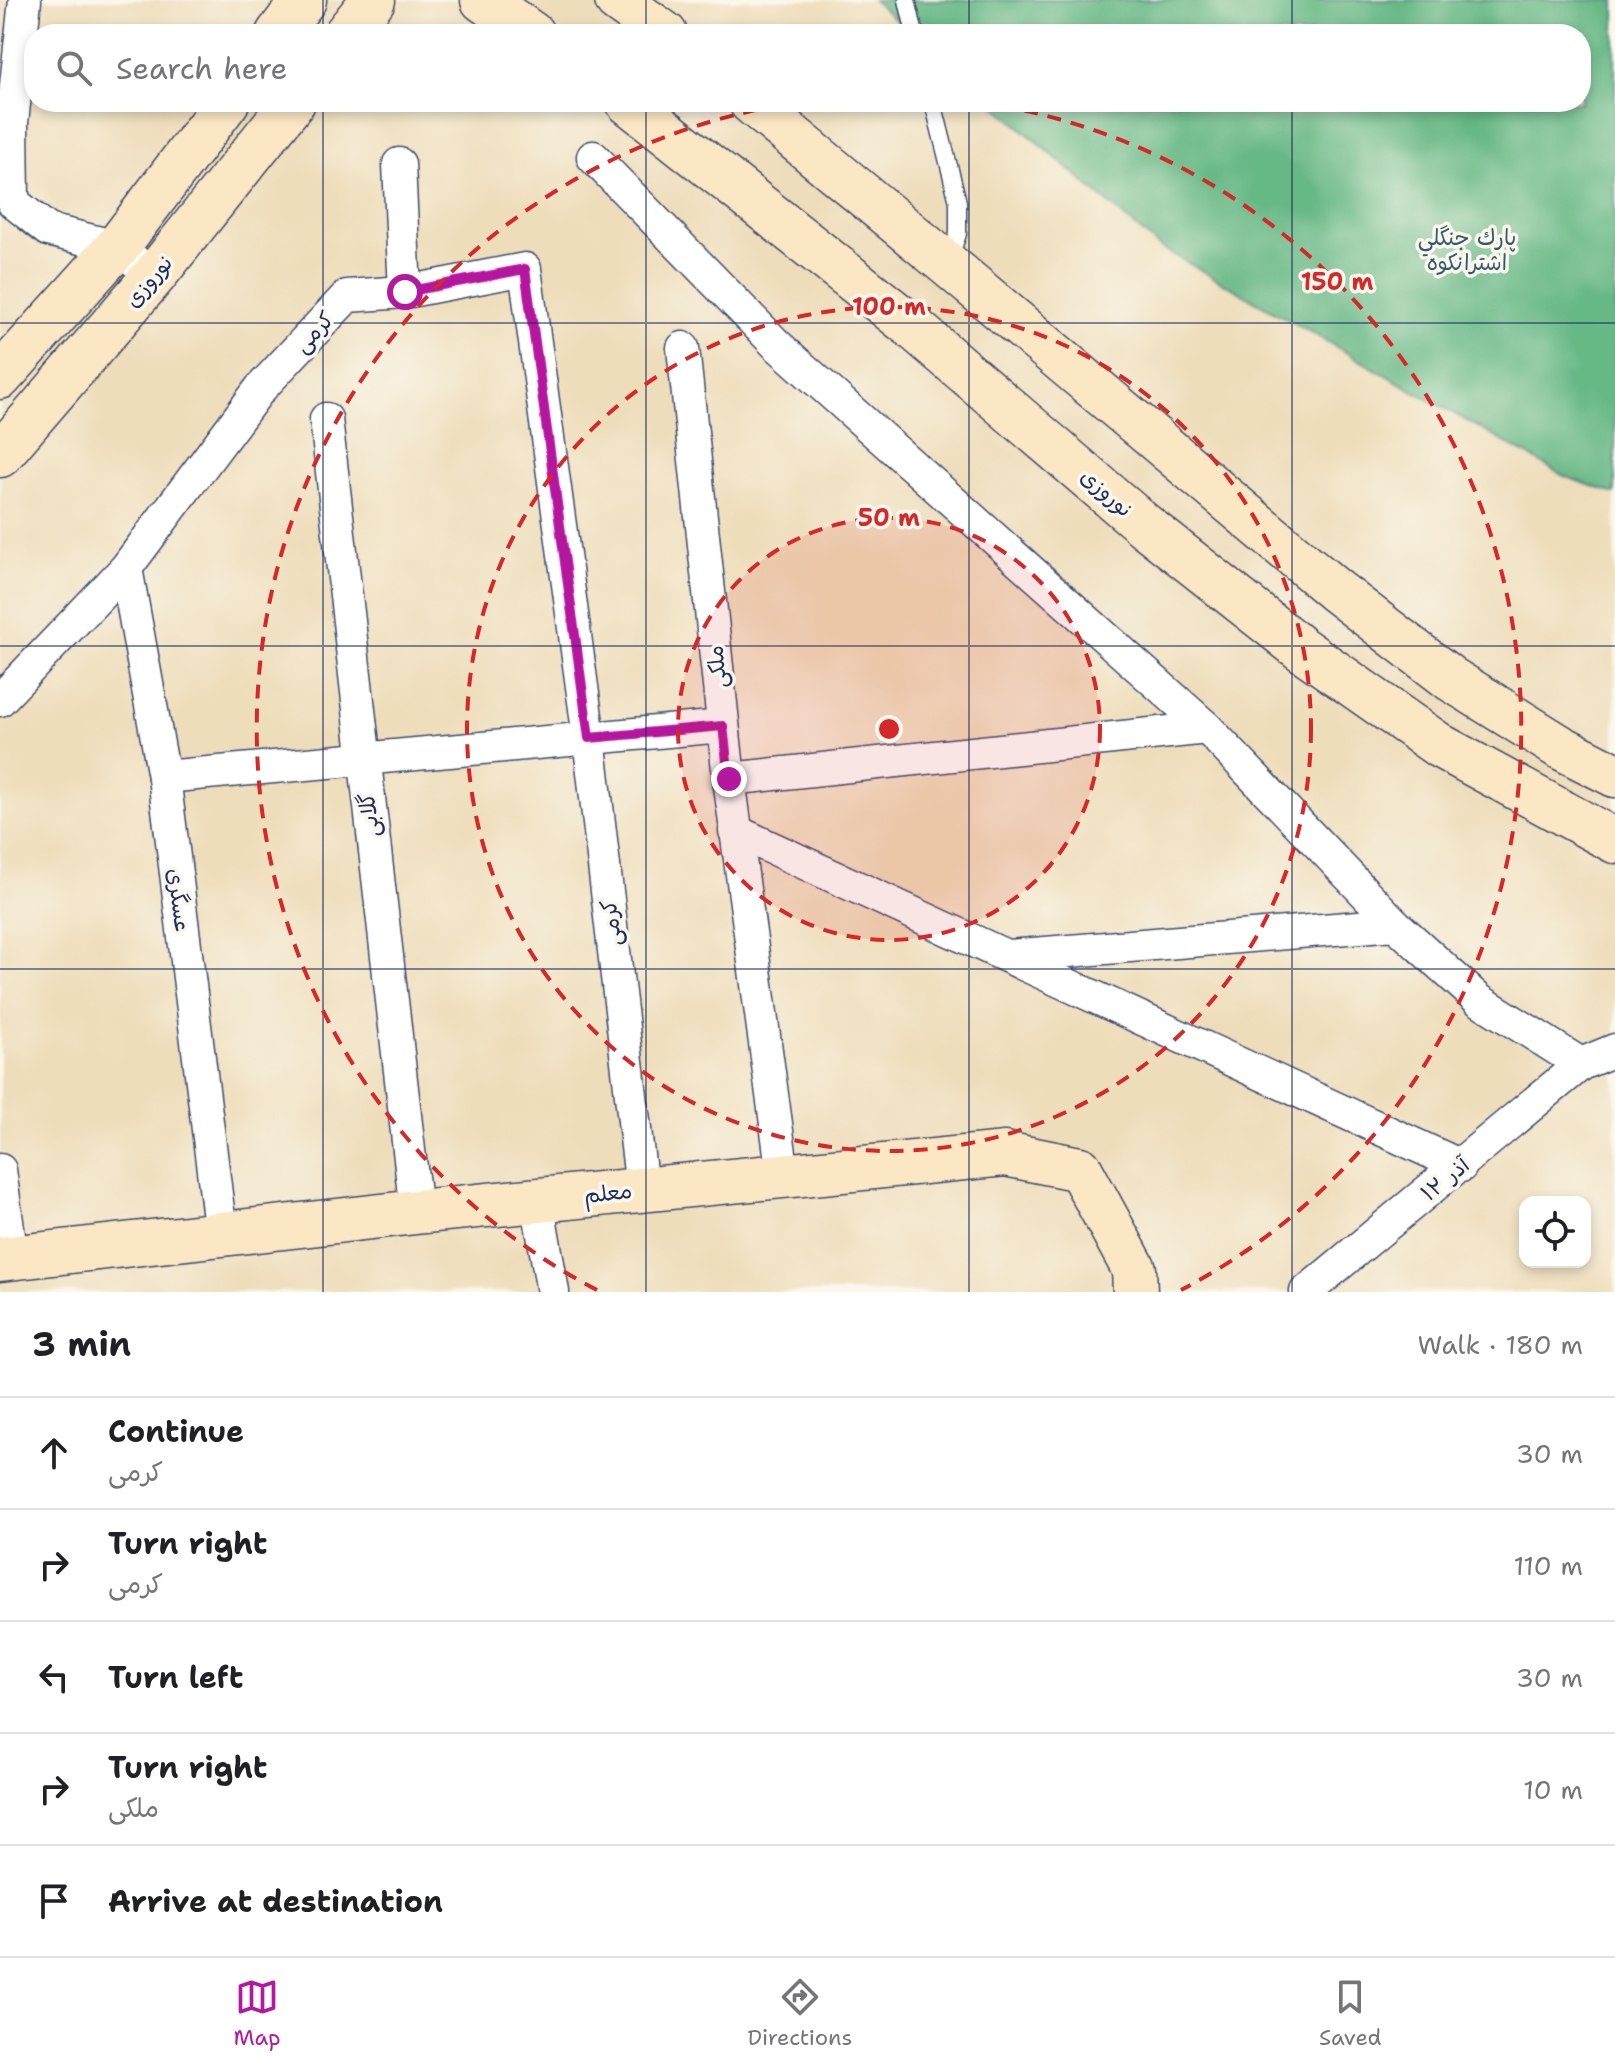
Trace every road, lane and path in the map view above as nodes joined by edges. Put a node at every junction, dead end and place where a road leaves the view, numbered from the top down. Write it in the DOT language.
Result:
graph roads {
  1 [pos="25,0"];
  2 [pos="304,0"];
  3 [pos="373,0"];
  4 [pos="483,0"];
  5 [pos="617,0"];
  6 [pos="907,0"];
  7 [pos="286,24"];
  8 [pos="354,24"];
  9 [pos="518,24"];
  10 [pos="651,24"];
  11 [pos="913,24"];
  12 [pos="219,112"];
  13 [pos="285,112"];
  14 [pos="641,112"];
  15 [pos="763,112"];
  16 [pos="936,112"];
  17 [pos="593,157"];
  18 [pos="399,164"];
  19 [pos="117,247"];
  20 [pos="947,264"];
  21 [pos="154,276"];
  22 [pos="405,292"];
  23 [pos="683,348"];
  24 [pos="0,377"];
  25 [pos="326,419"];
  26 [pos="0,455"];
  27 [pos="126,568"];
  28 [pos="0,700"];
  29 [pos="723,726"];
  30 [pos="1207,728"];
  31 [pos="589,738"];
  32 [pos="363,759"];
  33 [pos="1615,775"];
  34 [pos="164,777"];
  35 [pos="729,779"];
  36 [pos="735,831"];
  37 [pos="1615,841"];
  38 [pos="1395,924"];
  39 [pos="1005,956"];
  40 [pos="1615,1050"];
  41 [pos="1581,1064"];
  42 [pos="1461,1166"];
  43 [pos="0,1170"];
  44 [pos="783,1175"];
  45 [pos="642,1189"];
  46 [pos="537,1200"];
  47 [pos="416,1212"];
  48 [pos="221,1234"];
  49 [pos="6,1259"];
  50 [pos="553,1292"];
  51 [pos="1135,1292"];
  52 [pos="1306,1292"];
  1 -- 19 [label="street"];
  2 -- 7 [label="street"];
  3 -- 8 [label="street"];
  4 -- 9 [label="street"];
  5 -- 10 [label="street"];
  6 -- 11 [label="lane"];
  12 -- 19 [label="street, نوروزی"];
  13 -- 21 [label="street, نوروزی"];
  14 -- 37 [label="street, نوروزی"];
  15 -- 20 [label="street"];
  16 -- 20 [label="lane"];
  17 -- 30 [label="street"];
  18 -- 22 [label="street"];
  19 -- 21 [label="street"];
  19 -- 24 [label="street, نوروزی"];
  20 -- 33 [label="street"];
  21 -- 26 [label="street, نوروزی"];
  22 -- 27 [label="street, کرمی"];
  22 -- 31 [label="street, کرمی"];
  23 -- 29 [label="street, ملکی"];
  25 -- 32 [label="street, گلابی"];
  27 -- 28 [label="street, کرمی"];
  27 -- 34 [label="street, عسگری"];
  29 -- 31 [label="street"];
  29 -- 35 [label="street, ملکی"];
  30 -- 35 [label="street"];
  30 -- 38 [label="street"];
  31 -- 32 [label="street"];
  31 -- 45 [label="street, کرمی"];
  32 -- 34 [label="street"];
  32 -- 47 [label="street, گلابی"];
  34 -- 48 [label="street, عسگری"];
  35 -- 36 [label="street, ملکی"];
  36 -- 39 [label="street"];
  36 -- 44 [label="street, ملکی"];
  38 -- 39 [label="street"];
  38 -- 41 [label="street"];
  39 -- 42 [label="street"];
  40 -- 41 [label="street, ۱۲ آذر"];
  41 -- 42 [label="street, ۱۲ آذر"];
  42 -- 52 [label="street, ۱۲ آذر"];
  43 -- 49 [label="street"];
  44 -- 45 [label="street, معلم"];
  44 -- 51 [label="street, معلم"];
  45 -- 46 [label="street, معلم"];
  46 -- 47 [label="street, معلم"];
  46 -- 50 [label="street"];
  47 -- 48 [label="street, معلم"];
  48 -- 49 [label="street, معلم"];
}
